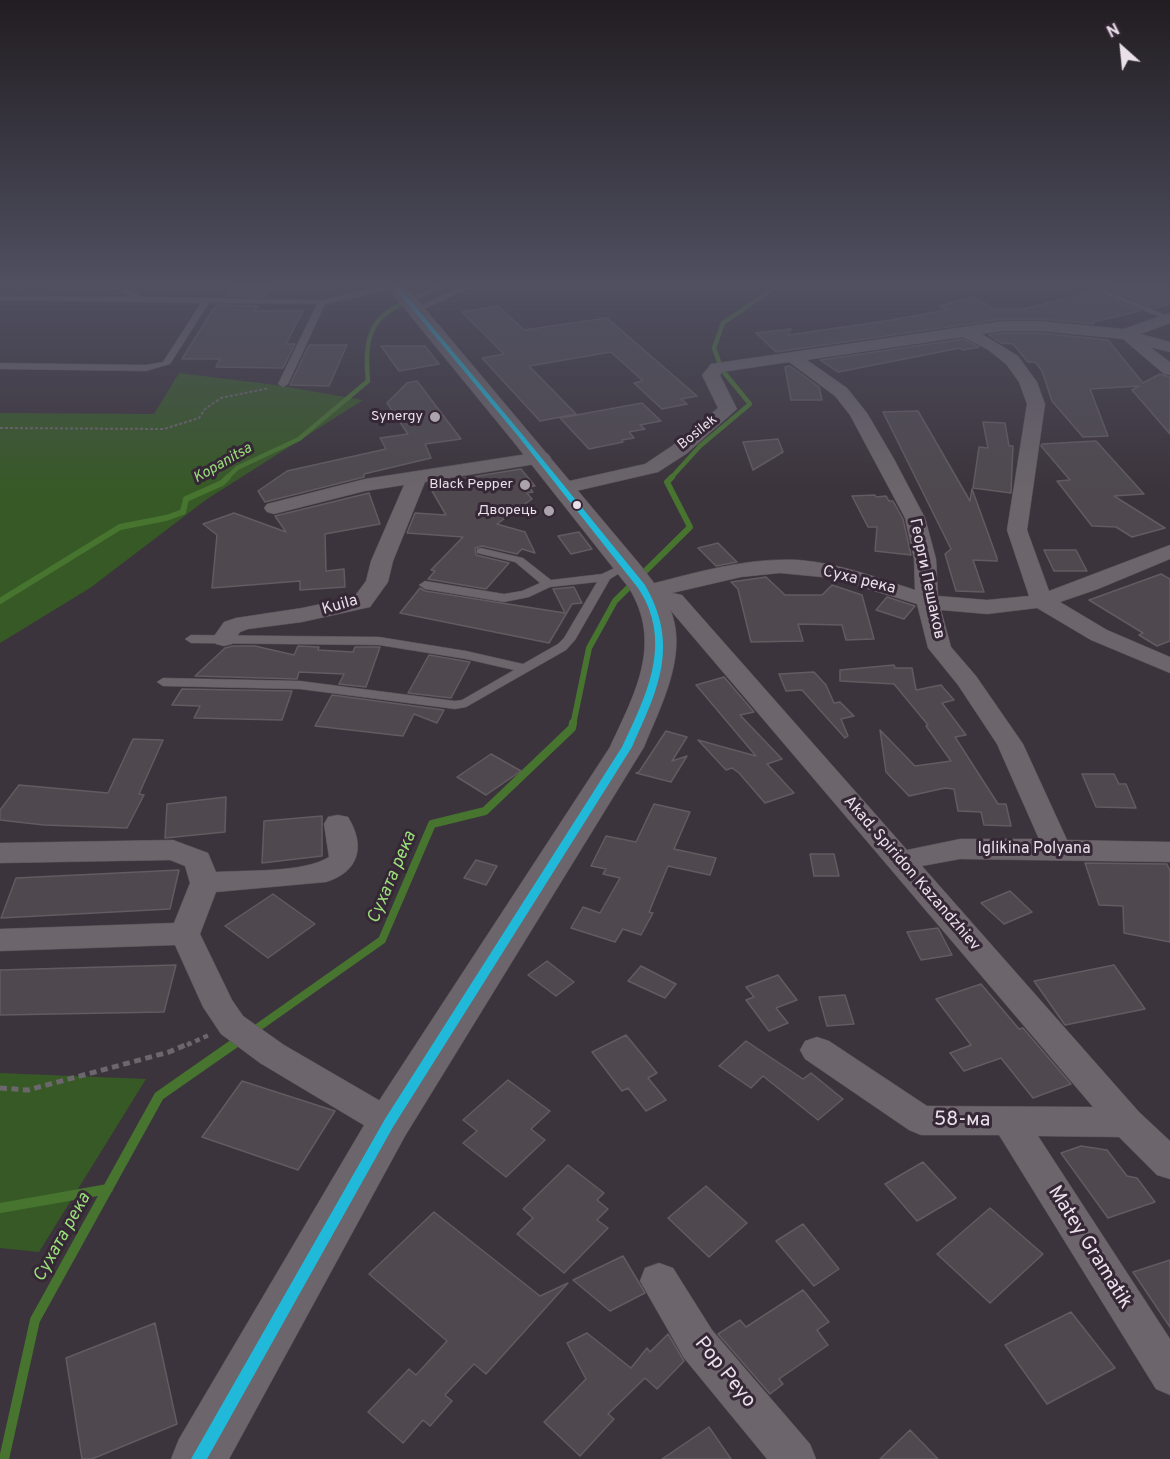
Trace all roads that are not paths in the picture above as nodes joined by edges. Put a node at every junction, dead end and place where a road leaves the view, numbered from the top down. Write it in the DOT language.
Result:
graph roads {
  1 [pos="172,355"];
  2 [pos="297,355"];
  3 [pos="453,355"];
  4 [pos="805,355"];
  5 [pos="1005,355"];
  6 [pos="1151,355"];
  7 [pos="792,357"];
  8 [pos="0,366"];
  9 [pos="1170,370"];
  10 [pos="283,384"];
  11 [pos="541,458"];
  12 [pos="418,476"];
  13 [pos="563,488"];
  14 [pos="274,508"];
  15 [pos="481,551"];
  16 [pos="1170,551"];
  17 [pos="625,578"];
  18 [pos="548,584"];
  19 [pos="425,585"];
  20 [pos="927,600"];
  21 [pos="1042,601"];
  22 [pos="191,639"];
  23 [pos="224,639"];
  24 [pos="1170,666"];
  25 [pos="523,668"];
  26 [pos="163,682"];
  27 [pos="338,824"];
  28 [pos="1057,849"];
  29 [pos="1170,852"];
  30 [pos="0,853"];
  31 [pos="899,861"];
  32 [pos="205,883"];
  33 [pos="185,934"];
  34 [pos="0,939"];
  35 [pos="817,1050"];
  36 [pos="1009,1121"];
  37 [pos="1127,1122"];
  38 [pos="389,1123"];
  39 [pos="1170,1164"];
  40 [pos="659,1281"];
  41 [pos="1170,1375"];
  42 [pos="199,1459"];
  43 [pos="795,1459"];
  1 -- 8 [label="lane"];
  2 -- 10 [label="lane"];
  3 -- 11 [label="street"];
  4 -- 7 [label="street, Bosilek"];
  5 -- 21 [label="street"];
  6 -- 9 [label="street"];
  7 -- 13 [label="street, Bosilek"];
  7 -- 20 [label="street, Георги Пешаков"];
  11 -- 12 [label="street"];
  11 -- 13 [label="street"];
  12 -- 14 [label="street"];
  12 -- 23 [label="street, Kuila"];
  13 -- 17 [label="street"];
  15 -- 18 [label="lane"];
  16 -- 21 [label="street, Суха река"];
  17 -- 18 [label="lane"];
  17 -- 20 [label="street, Суха река"];
  17 -- 25 [label="lane"];
  17 -- 31 [label="street, Akad. Spiridon Kazandzhiev"];
  17 -- 38 [label="street"];
  18 -- 19 [label="lane"];
  20 -- 21 [label="street, Суха река"];
  20 -- 28 [label="street, Георги Пешаков"];
  21 -- 24 [label="street"];
  22 -- 23 [label="lane"];
  23 -- 25 [label="lane"];
  25 -- 26 [label="lane"];
  27 -- 32 [label="street"];
  28 -- 29 [label="street, Iglikina Polyana"];
  28 -- 31 [label="street, Iglikina Polyana"];
  30 -- 32 [label="street"];
  31 -- 37 [label="street, Akad. Spiridon Kazandzhiev"];
  32 -- 33 [label="street"];
  33 -- 34 [label="street"];
  33 -- 38 [label="street"];
  35 -- 36 [label="street, 58-ма"];
  36 -- 37 [label="street, 58-ма"];
  36 -- 41 [label="street, Matey Gramatik"];
  37 -- 39 [label="street, Akad. Spiridon Kazandzhiev"];
  38 -- 42 [label="street"];
  40 -- 43 [label="street, Pop Peyo"];
}
